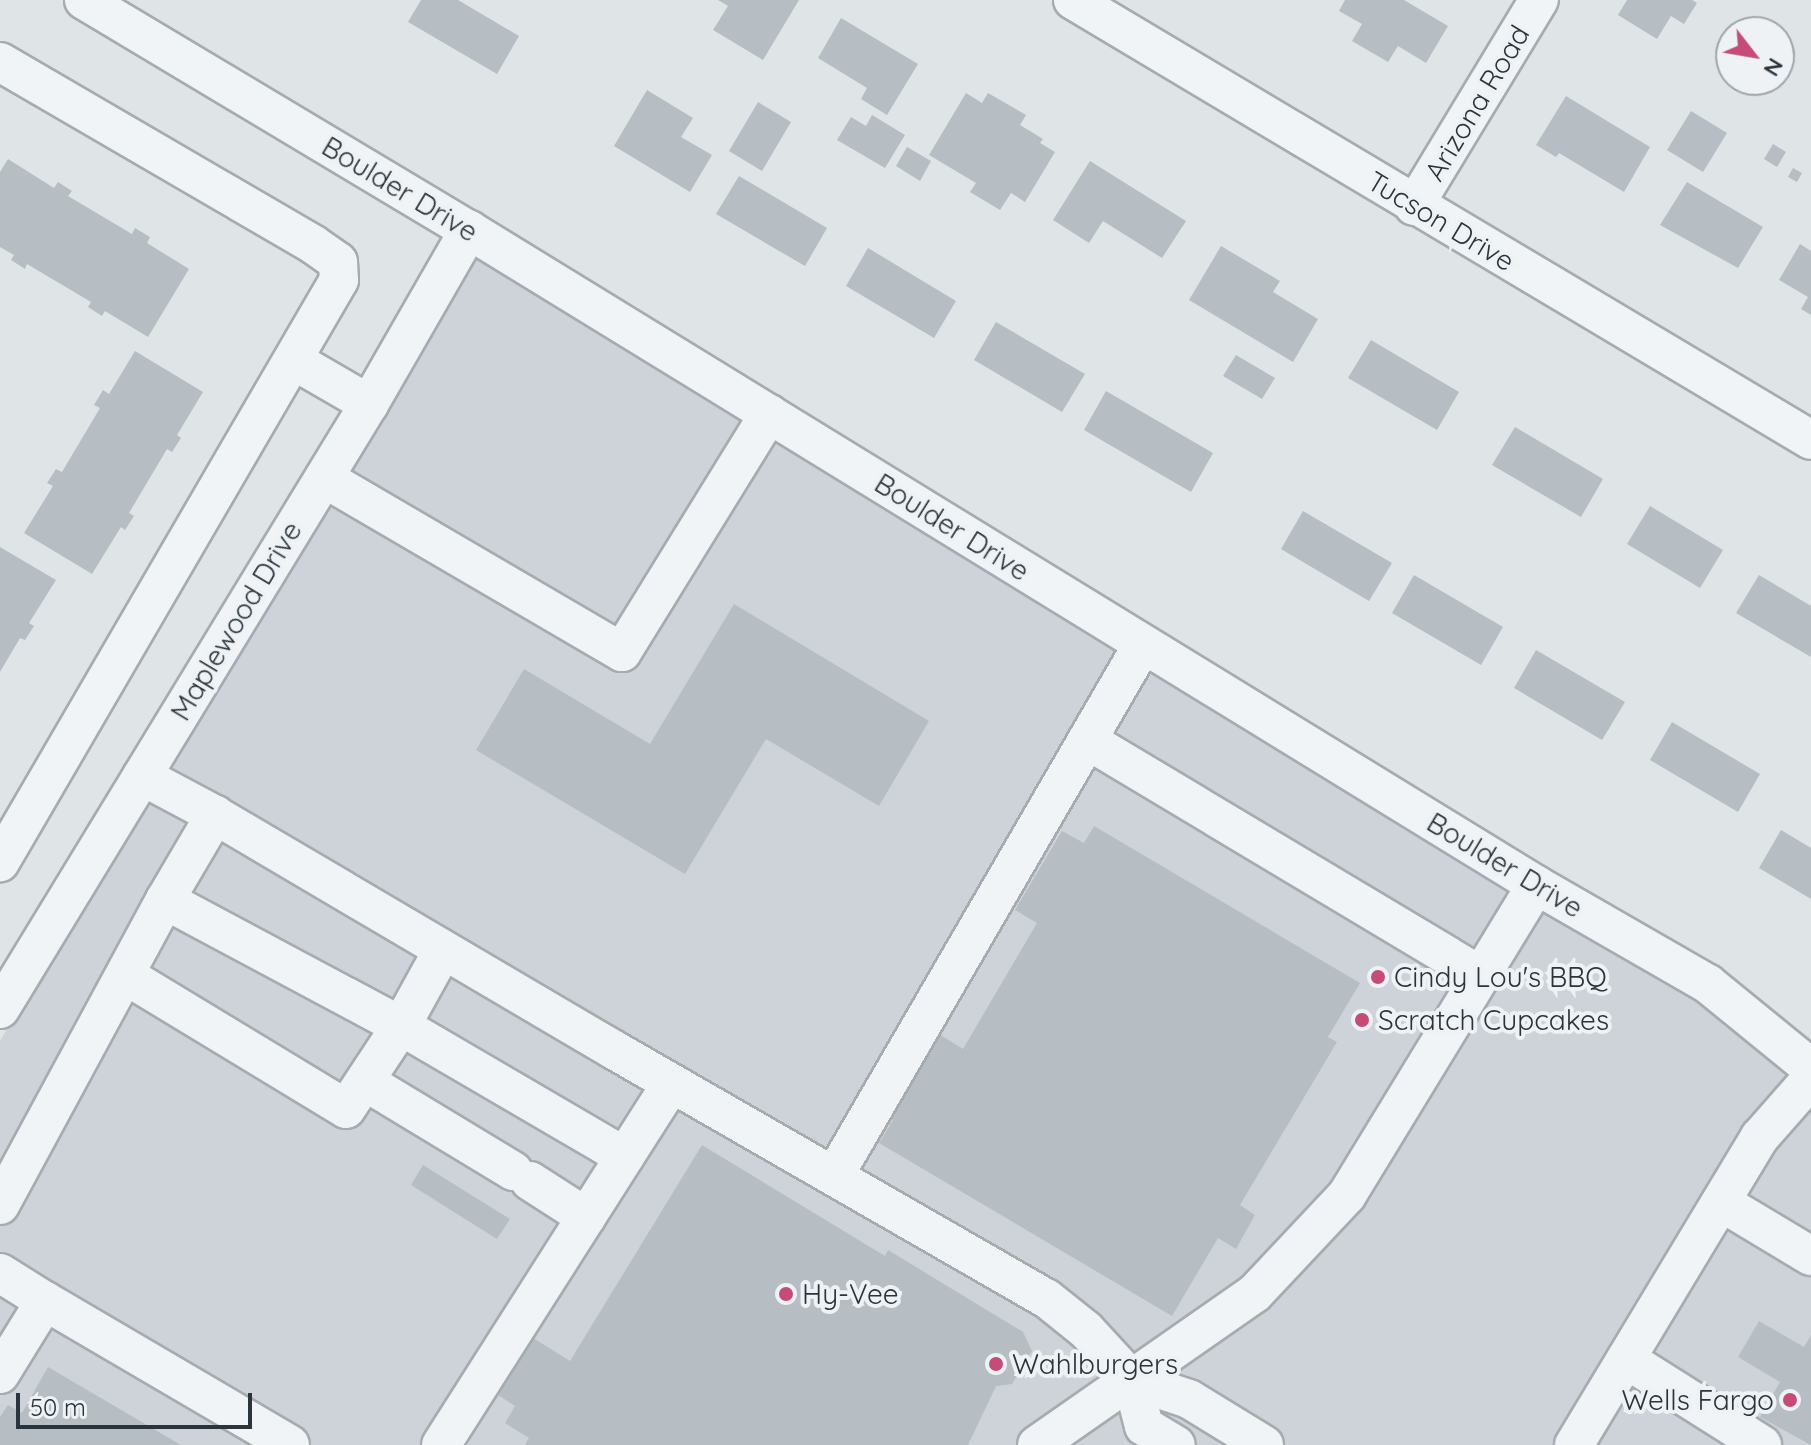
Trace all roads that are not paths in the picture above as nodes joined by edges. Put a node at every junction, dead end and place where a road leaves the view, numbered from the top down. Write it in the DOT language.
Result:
graph roads {
  1 [pos="84,0"];
  2 [pos="1073,0"];
  3 [pos="1539,0"];
  4 [pos="0,62"];
  5 [pos="1414,206"];
  6 [pos="469,230"];
  7 [pos="293,360"];
  8 [pos="369,404"];
  9 [pos="769,414"];
  10 [pos="1811,440"];
  11 [pos="324,478"];
  12 [pos="1143,644"];
  13 [pos="1087,740"];
  14 [pos="142,776"];
  15 [pos="215,815"];
  16 [pos="6,838"];
  17 [pos="1536,885"];
  18 [pos="165,900"];
  19 [pos="443,950"];
  20 [pos="13,958"];
  21 [pos="125,975"];
  22 [pos="1481,976"];
  23 [pos="0,1009"];
  24 [pos="401,1026"];
  25 [pos="1811,1068"];
  26 [pos="1811,1079"];
  27 [pos="672,1083"];
  28 [pos="356,1096"];
  29 [pos="625,1157"];
  30 [pos="834,1176"];
  31 [pos="1721,1202"];
  32 [pos="0,1205"];
  33 [pos="586,1217"];
  34 [pos="1811,1256"];
  35 [pos="0,1273"];
  36 [pos="45,1301"];
  37 [pos="1626,1359"];
  38 [pos="0,1374"];
  39 [pos="1132,1380"];
  40 [pos="1579,1443"];
  41 [pos="290,1445"];
  42 [pos="441,1445"];
  43 [pos="1037,1445"];
  44 [pos="1176,1445"];
  45 [pos="1264,1445"];
  46 [pos="1762,1445"];
  1 -- 6 [label="street, Boulder Drive"];
  2 -- 5 [label="street, Tucson Drive"];
  3 -- 5 [label="street, Arizona Road"];
  4 -- 7 [label="street"];
  5 -- 10 [label="street, Tucson Drive"];
  6 -- 8 [label="street, Maplewood Drive"];
  6 -- 9 [label="street, Boulder Drive"];
  7 -- 8 [label="street"];
  7 -- 16 [label="street"];
  8 -- 11 [label="street, Maplewood Drive"];
  9 -- 11 [label="street"];
  9 -- 12 [label="street, Boulder Drive"];
  11 -- 14 [label="street, Maplewood Drive"];
  12 -- 13 [label="street"];
  12 -- 17 [label="street, Boulder Drive"];
  13 -- 22 [label="street"];
  13 -- 30 [label="street"];
  14 -- 15 [label="street"];
  14 -- 20 [label="street, Maplewood Drive"];
  15 -- 18 [label="street"];
  15 -- 19 [label="street"];
  17 -- 22 [label="street"];
  17 -- 25 [label="street, Boulder Drive"];
  18 -- 21 [label="street"];
  18 -- 24 [label="street"];
  19 -- 24 [label="street"];
  19 -- 27 [label="street"];
  20 -- 23 [label="street, Maplewood Drive"];
  21 -- 28 [label="street"];
  21 -- 32 [label="street"];
  22 -- 39 [label="street"];
  24 -- 28 [label="street"];
  24 -- 29 [label="street"];
  26 -- 31 [label="street"];
  27 -- 29 [label="street"];
  27 -- 30 [label="street"];
  28 -- 33 [label="street"];
  29 -- 33 [label="street"];
  30 -- 39 [label="street"];
  31 -- 34 [label="street"];
  31 -- 37 [label="street"];
  33 -- 42 [label="street"];
  35 -- 36 [label="street"];
  36 -- 38 [label="street"];
  36 -- 41 [label="street"];
  37 -- 40 [label="street"];
  37 -- 46 [label="street"];
  39 -- 43 [label="street"];
  39 -- 44 [label="street"];
  39 -- 45 [label="street"];
}
